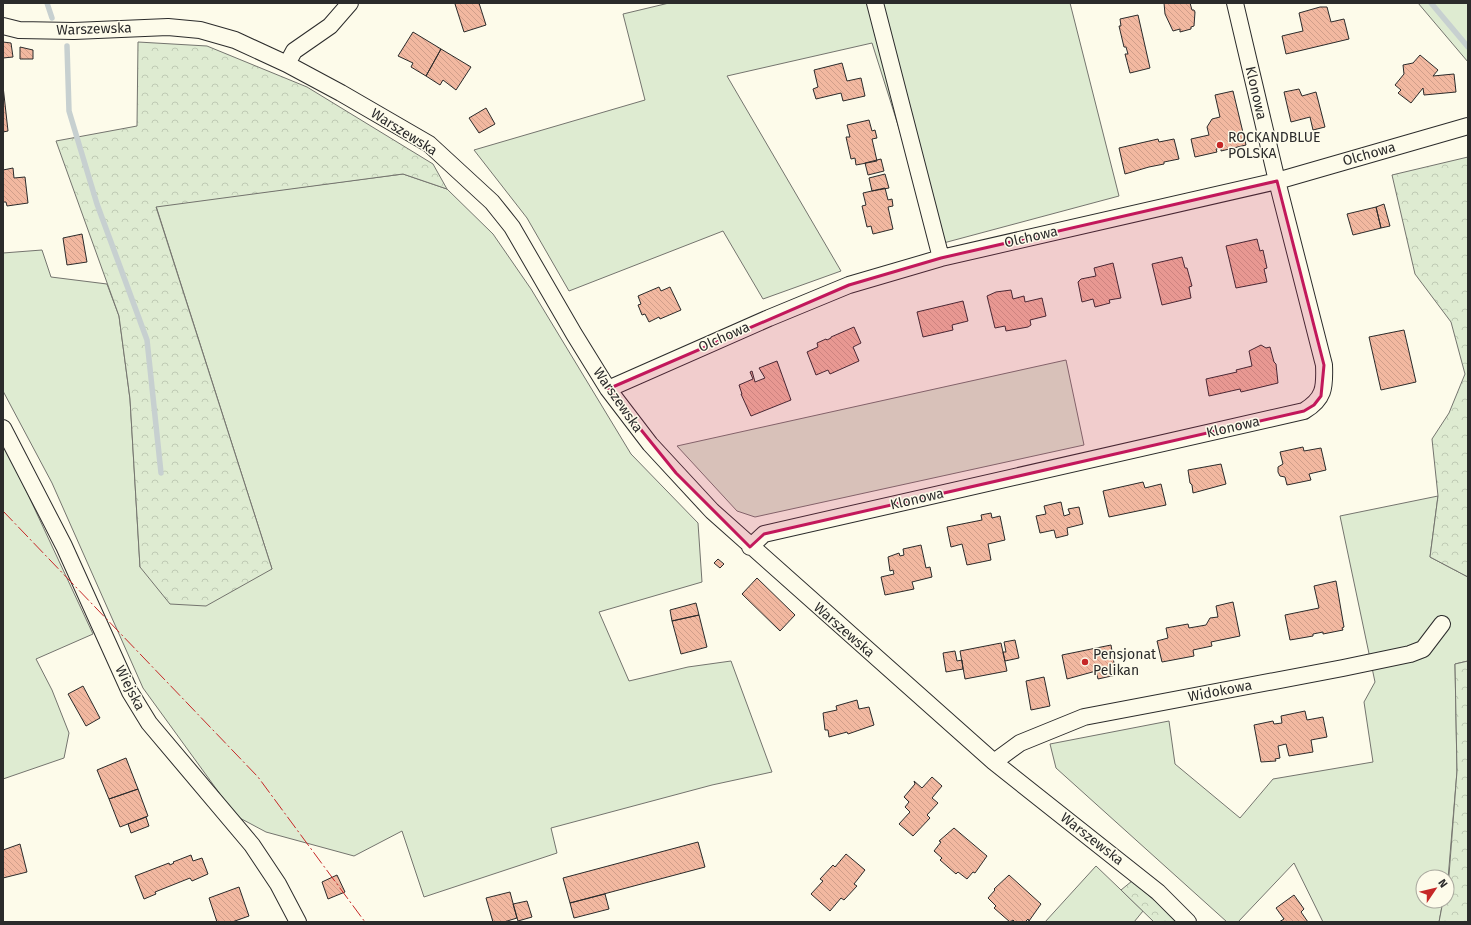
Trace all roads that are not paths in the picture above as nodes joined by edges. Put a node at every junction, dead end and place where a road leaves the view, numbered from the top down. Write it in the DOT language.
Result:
graph roads {
  1 [pos="350,3"];
  2 [pos="875,3"];
  3 [pos="1235,3"];
  4 [pos="3,26"];
  5 [pos="287,64"];
  6 [pos="1468,126"];
  7 [pos="1277,181"];
  8 [pos="940,258"];
  9 [pos="608,388"];
  10 [pos="3,428"];
  11 [pos="750,547"];
  12 [pos="1442,624"];
  13 [pos="994,762"];
  14 [pos="298,922"];
  15 [pos="1188,922"];
  1 -- 5 [label="street"];
  2 -- 8 [label="street"];
  3 -- 7 [label="street, Klonowa"];
  4 -- 5 [label="street, Warszewska"];
  5 -- 9 [label="street, Warszewska"];
  6 -- 7 [label="street, Olchowa"];
  7 -- 8 [label="street, Olchowa"];
  7 -- 11 [label="street, Klonowa"];
  8 -- 9 [label="street, Olchowa"];
  9 -- 11 [label="street, Warszewska"];
  10 -- 14 [label="street, Wiejska"];
  11 -- 13 [label="street, Warszewska"];
  12 -- 13 [label="street, Widokowa"];
  13 -- 15 [label="street, Warszewska"];
}
